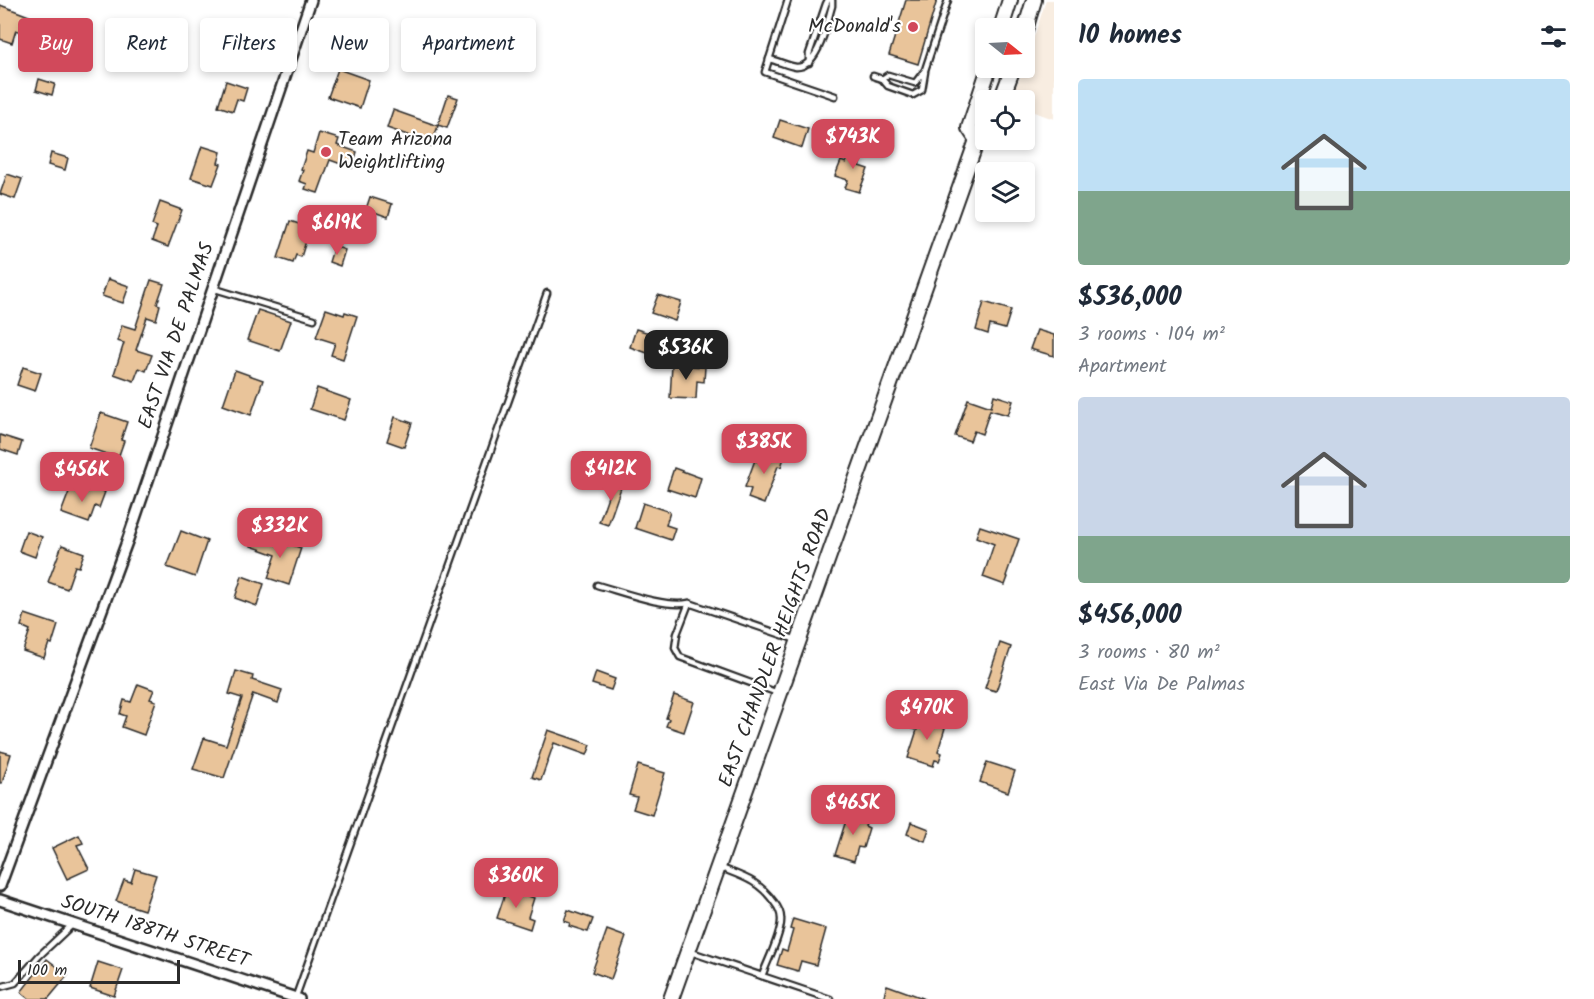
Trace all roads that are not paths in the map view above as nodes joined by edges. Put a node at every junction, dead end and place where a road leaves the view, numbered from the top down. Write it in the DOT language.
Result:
graph roads {
  1 [pos="310,0"];
  2 [pos="788,0"];
  3 [pos="830,0"];
  4 [pos="948,0"];
  5 [pos="1010,0"];
  6 [pos="1035,0"];
  7 [pos="1004,18"];
  8 [pos="1029,18"];
  9 [pos="769,59"];
  10 [pos="925,70"];
  11 [pos="873,76"];
  12 [pos="882,79"];
  13 [pos="835,96"];
  14 [pos="975,109"];
  15 [pos="975,132"];
  16 [pos="976,150"];
  17 [pos="212,288"];
  18 [pos="547,293"];
  19 [pos="314,319"];
  20 [pos="597,585"];
  21 [pos="689,603"];
  22 [pos="799,641"];
  23 [pos="780,694"];
  24 [pos="718,867"];
  25 [pos="0,886"];
  26 [pos="0,900"];
  27 [pos="73,924"];
  28 [pos="688,952"];
  29 [pos="762,976"];
  30 [pos="0,987"];
  31 [pos="296,999"];
  32 [pos="671,999"];
  33 [pos="830,999"];
  1 -- 17 [label="street, EAST VIA DE PALMAS"];
  2 -- 9 [label="lane"];
  3 -- 9 [label="lane"];
  4 -- 10 [label="lane"];
  5 -- 7 [label="main road"];
  6 -- 8 [label="main road"];
  9 -- 13 [label="lane"];
  10 -- 12 [label="lane"];
  10 -- 12 [label="lane"];
  11 -- 12 [label="lane"];
  14 -- 15 [label="main road, EAST CHANDLER HEIGHTS ROAD"];
  16 -- 22 [label="main road, EAST CHANDLER HEIGHTS ROAD"];
  17 -- 19 [label="lane"];
  17 -- 25 [label="street, EAST VIA DE PALMAS"];
  18 -- 31 [label="lane"];
  20 -- 21 [label="lane"];
  21 -- 22 [label="lane"];
  21 -- 23 [label="lane"];
  22 -- 23 [label="main road, EAST CHANDLER HEIGHTS ROAD"];
  23 -- 24 [label="main road, EAST CHANDLER HEIGHTS ROAD"];
  24 -- 28 [label="main road, EAST CHANDLER HEIGHTS ROAD"];
  24 -- 29 [label="lane"];
  26 -- 27 [label="street, SOUTH 188TH STREET"];
  27 -- 30 [label="lane"];
  27 -- 31 [label="street, SOUTH 188TH STREET"];
  28 -- 29 [label="lane"];
  28 -- 32 [label="main road, EAST CHANDLER HEIGHTS ROAD"];
  29 -- 33 [label="lane"];
}
